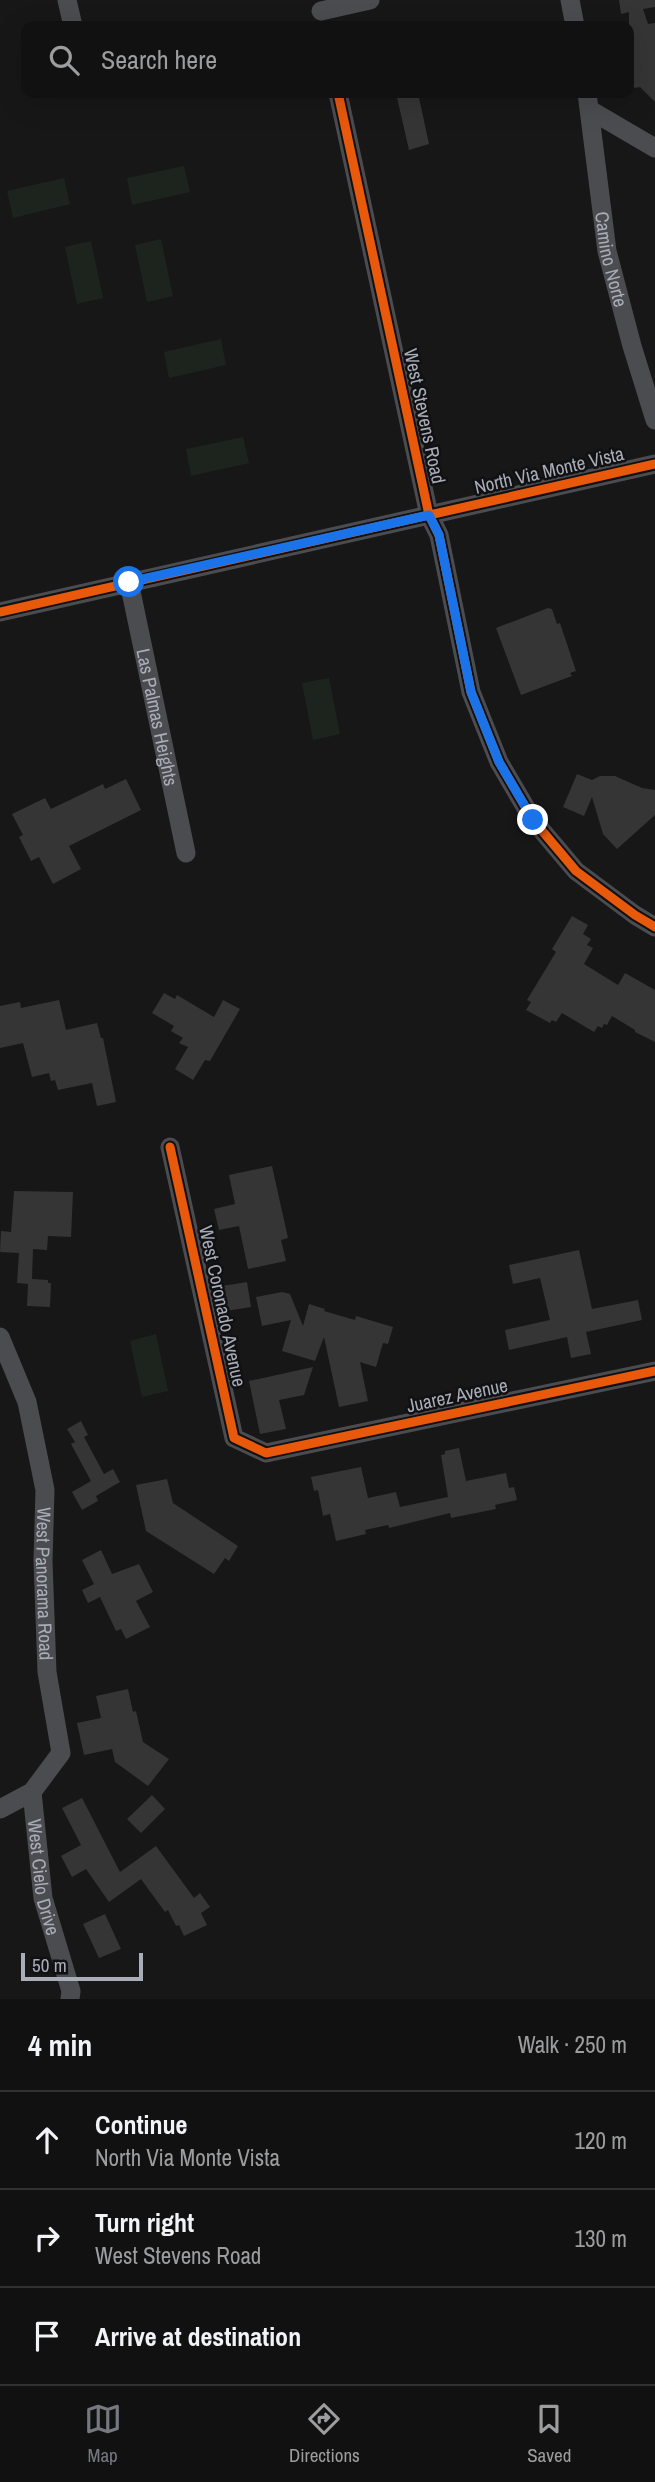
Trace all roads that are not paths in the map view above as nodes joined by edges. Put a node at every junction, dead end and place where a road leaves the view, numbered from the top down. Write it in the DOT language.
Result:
graph roads {
  1 [pos="67,0"];
  2 [pos="370,0"];
  3 [pos="570,0"];
  4 [pos="321,12"];
  5 [pos="72,21"];
  6 [pos="574,21"];
  7 [pos="339,98"];
  8 [pos="589,101"];
  9 [pos="655,148"];
  10 [pos="655,420"];
  11 [pos="655,464"];
  12 [pos="429,515"];
  13 [pos="129,582"];
  14 [pos="0,612"];
  15 [pos="186,853"];
  16 [pos="655,928"];
  17 [pos="170,1147"];
  18 [pos="0,1337"];
  19 [pos="655,1371"];
  20 [pos="266,1453"];
  21 [pos="32,1792"];
  22 [pos="0,1809"];
  23 [pos="70,1999"];
  1 -- 5 [label="street"];
  2 -- 4 [label="street"];
  3 -- 6 [label="street"];
  7 -- 12 [label="street, West Stevens Road"];
  8 -- 9 [label="street"];
  8 -- 10 [label="street, Camino Norte"];
  11 -- 12 [label="street, North Via Monte Vista"];
  12 -- 13 [label="street, North Via Monte Vista"];
  12 -- 16 [label="street, West Stevens Road"];
  13 -- 14 [label="street, North Via Monte Vista"];
  13 -- 15 [label="street, Las Palmas Heights"];
  17 -- 20 [label="street, West Coronado Avenue"];
  18 -- 21 [label="street, West Panorama Road"];
  19 -- 20 [label="street, Juarez Avenue"];
  21 -- 22 [label="street, West Panorama Road"];
  21 -- 23 [label="street, West Cielo Drive"];
}
